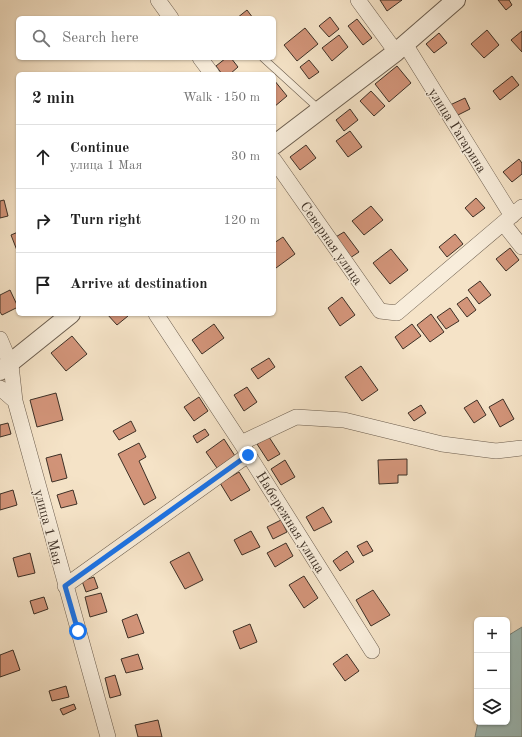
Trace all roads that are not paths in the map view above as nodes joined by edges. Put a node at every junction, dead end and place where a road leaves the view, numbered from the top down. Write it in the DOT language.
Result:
graph roads {
  1 [pos="158,0"];
  2 [pos="358,0"];
  3 [pos="456,0"];
  4 [pos="170,16"];
  5 [pos="401,48"];
  6 [pos="202,60"];
  7 [pos="265,60"];
  8 [pos="210,72"];
  9 [pos="320,110"];
  10 [pos="276,143"];
  11 [pos="276,163"];
  12 [pos="512,215"];
  13 [pos="522,247"];
  14 [pos="69,316"];
  15 [pos="157,316"];
  16 [pos="0,339"];
  17 [pos="5,368"];
  18 [pos="0,388"];
  19 [pos="15,401"];
  20 [pos="522,448"];
  21 [pos="245,449"];
  22 [pos="65,586"];
  23 [pos="372,651"];
  24 [pos="108,737"];
  1 -- 4 [label="street"];
  2 -- 5 [label="street, улица Гагарина"];
  3 -- 5 [label="street"];
  5 -- 9 [label="street"];
  5 -- 12 [label="street, улица Гагарина"];
  6 -- 8 [label="street"];
  7 -- 9 [label="lane"];
  9 -- 10 [label="street"];
  11 -- 12 [label="street, Северная улица"];
  12 -- 13 [label="street, улица Гагарина"];
  14 -- 17 [label="street"];
  15 -- 21 [label="street, Набережная улица"];
  16 -- 17 [label="street, улица 1 Мая"];
  17 -- 19 [label="street, улица 1 Мая"];
  18 -- 19 [label="street"];
  19 -- 22 [label="street, улица 1 Мая"];
  20 -- 21 [label="street"];
  21 -- 22 [label="street"];
  21 -- 23 [label="street, Набережная улица"];
  22 -- 24 [label="street, улица 1 Мая"];
}
